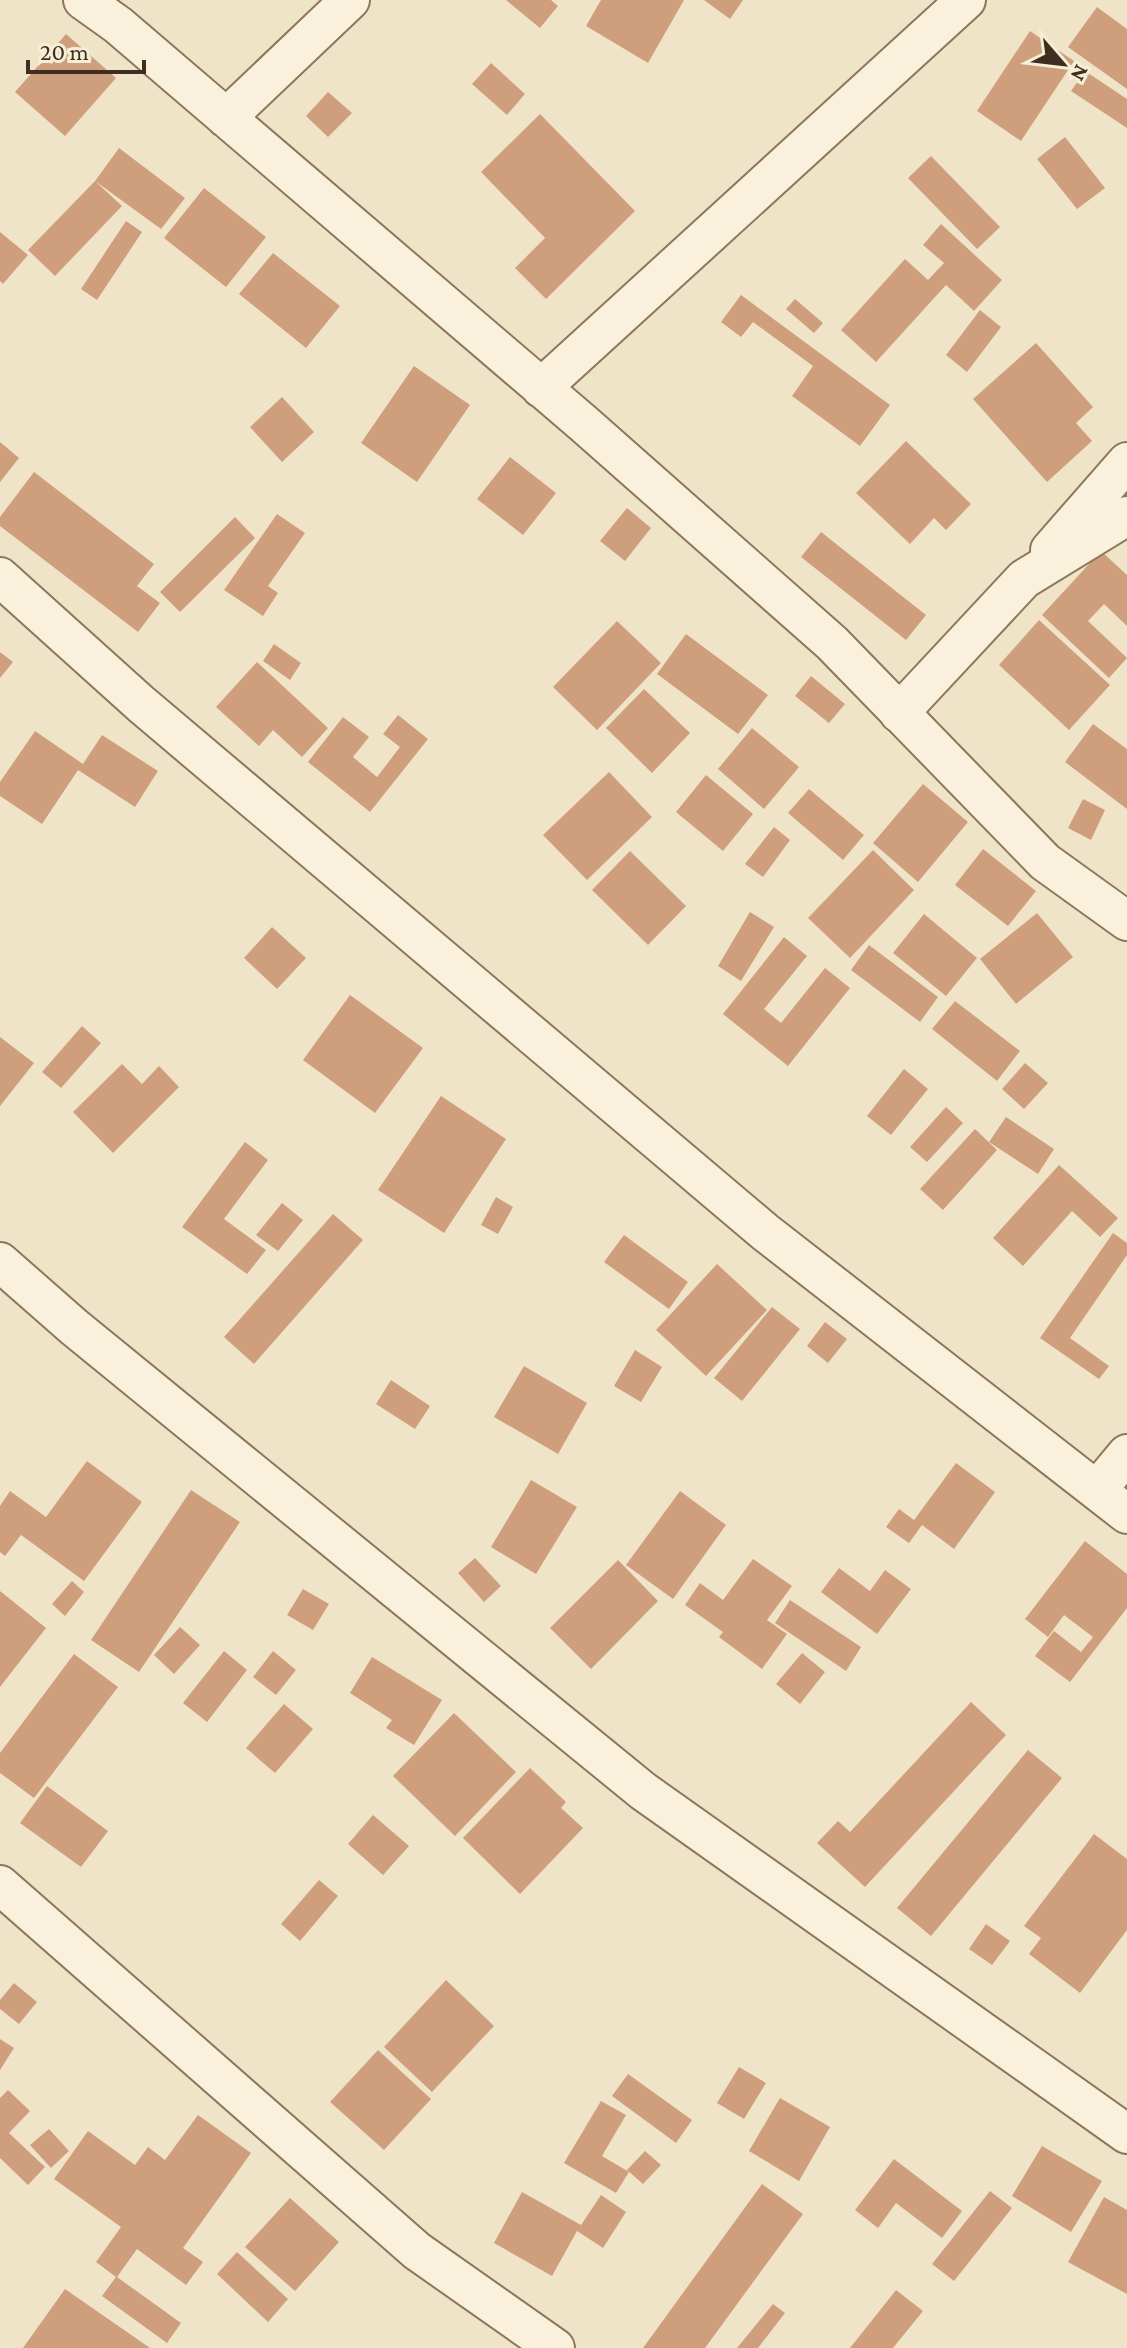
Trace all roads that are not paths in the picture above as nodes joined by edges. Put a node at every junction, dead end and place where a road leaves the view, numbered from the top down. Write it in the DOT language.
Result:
graph roads {
  1 [pos="83,0"];
  2 [pos="350,0"];
  3 [pos="966,0"];
  4 [pos="226,118"];
  5 [pos="541,388"];
  6 [pos="1127,462"];
  7 [pos="1127,516"];
  8 [pos="0,577"];
  9 [pos="1024,579"];
  10 [pos="899,713"];
  11 [pos="1127,921"];
  12 [pos="0,1262"];
  13 [pos="1127,1454"];
  14 [pos="1097,1490"];
  15 [pos="1127,1514"];
  16 [pos="0,1885"];
  17 [pos="1127,2134"];
  18 [pos="555,2348"];
  1 -- 4 [label="street"];
  2 -- 4 [label="street"];
  3 -- 5 [label="street"];
  4 -- 5 [label="street"];
  5 -- 10 [label="street"];
  6 -- 9 [label="street"];
  7 -- 9 [label="street"];
  8 -- 14 [label="street"];
  9 -- 10 [label="street"];
  10 -- 11 [label="street"];
  12 -- 17 [label="street"];
  13 -- 14 [label="street"];
  14 -- 15 [label="street"];
  16 -- 18 [label="street"];
}
